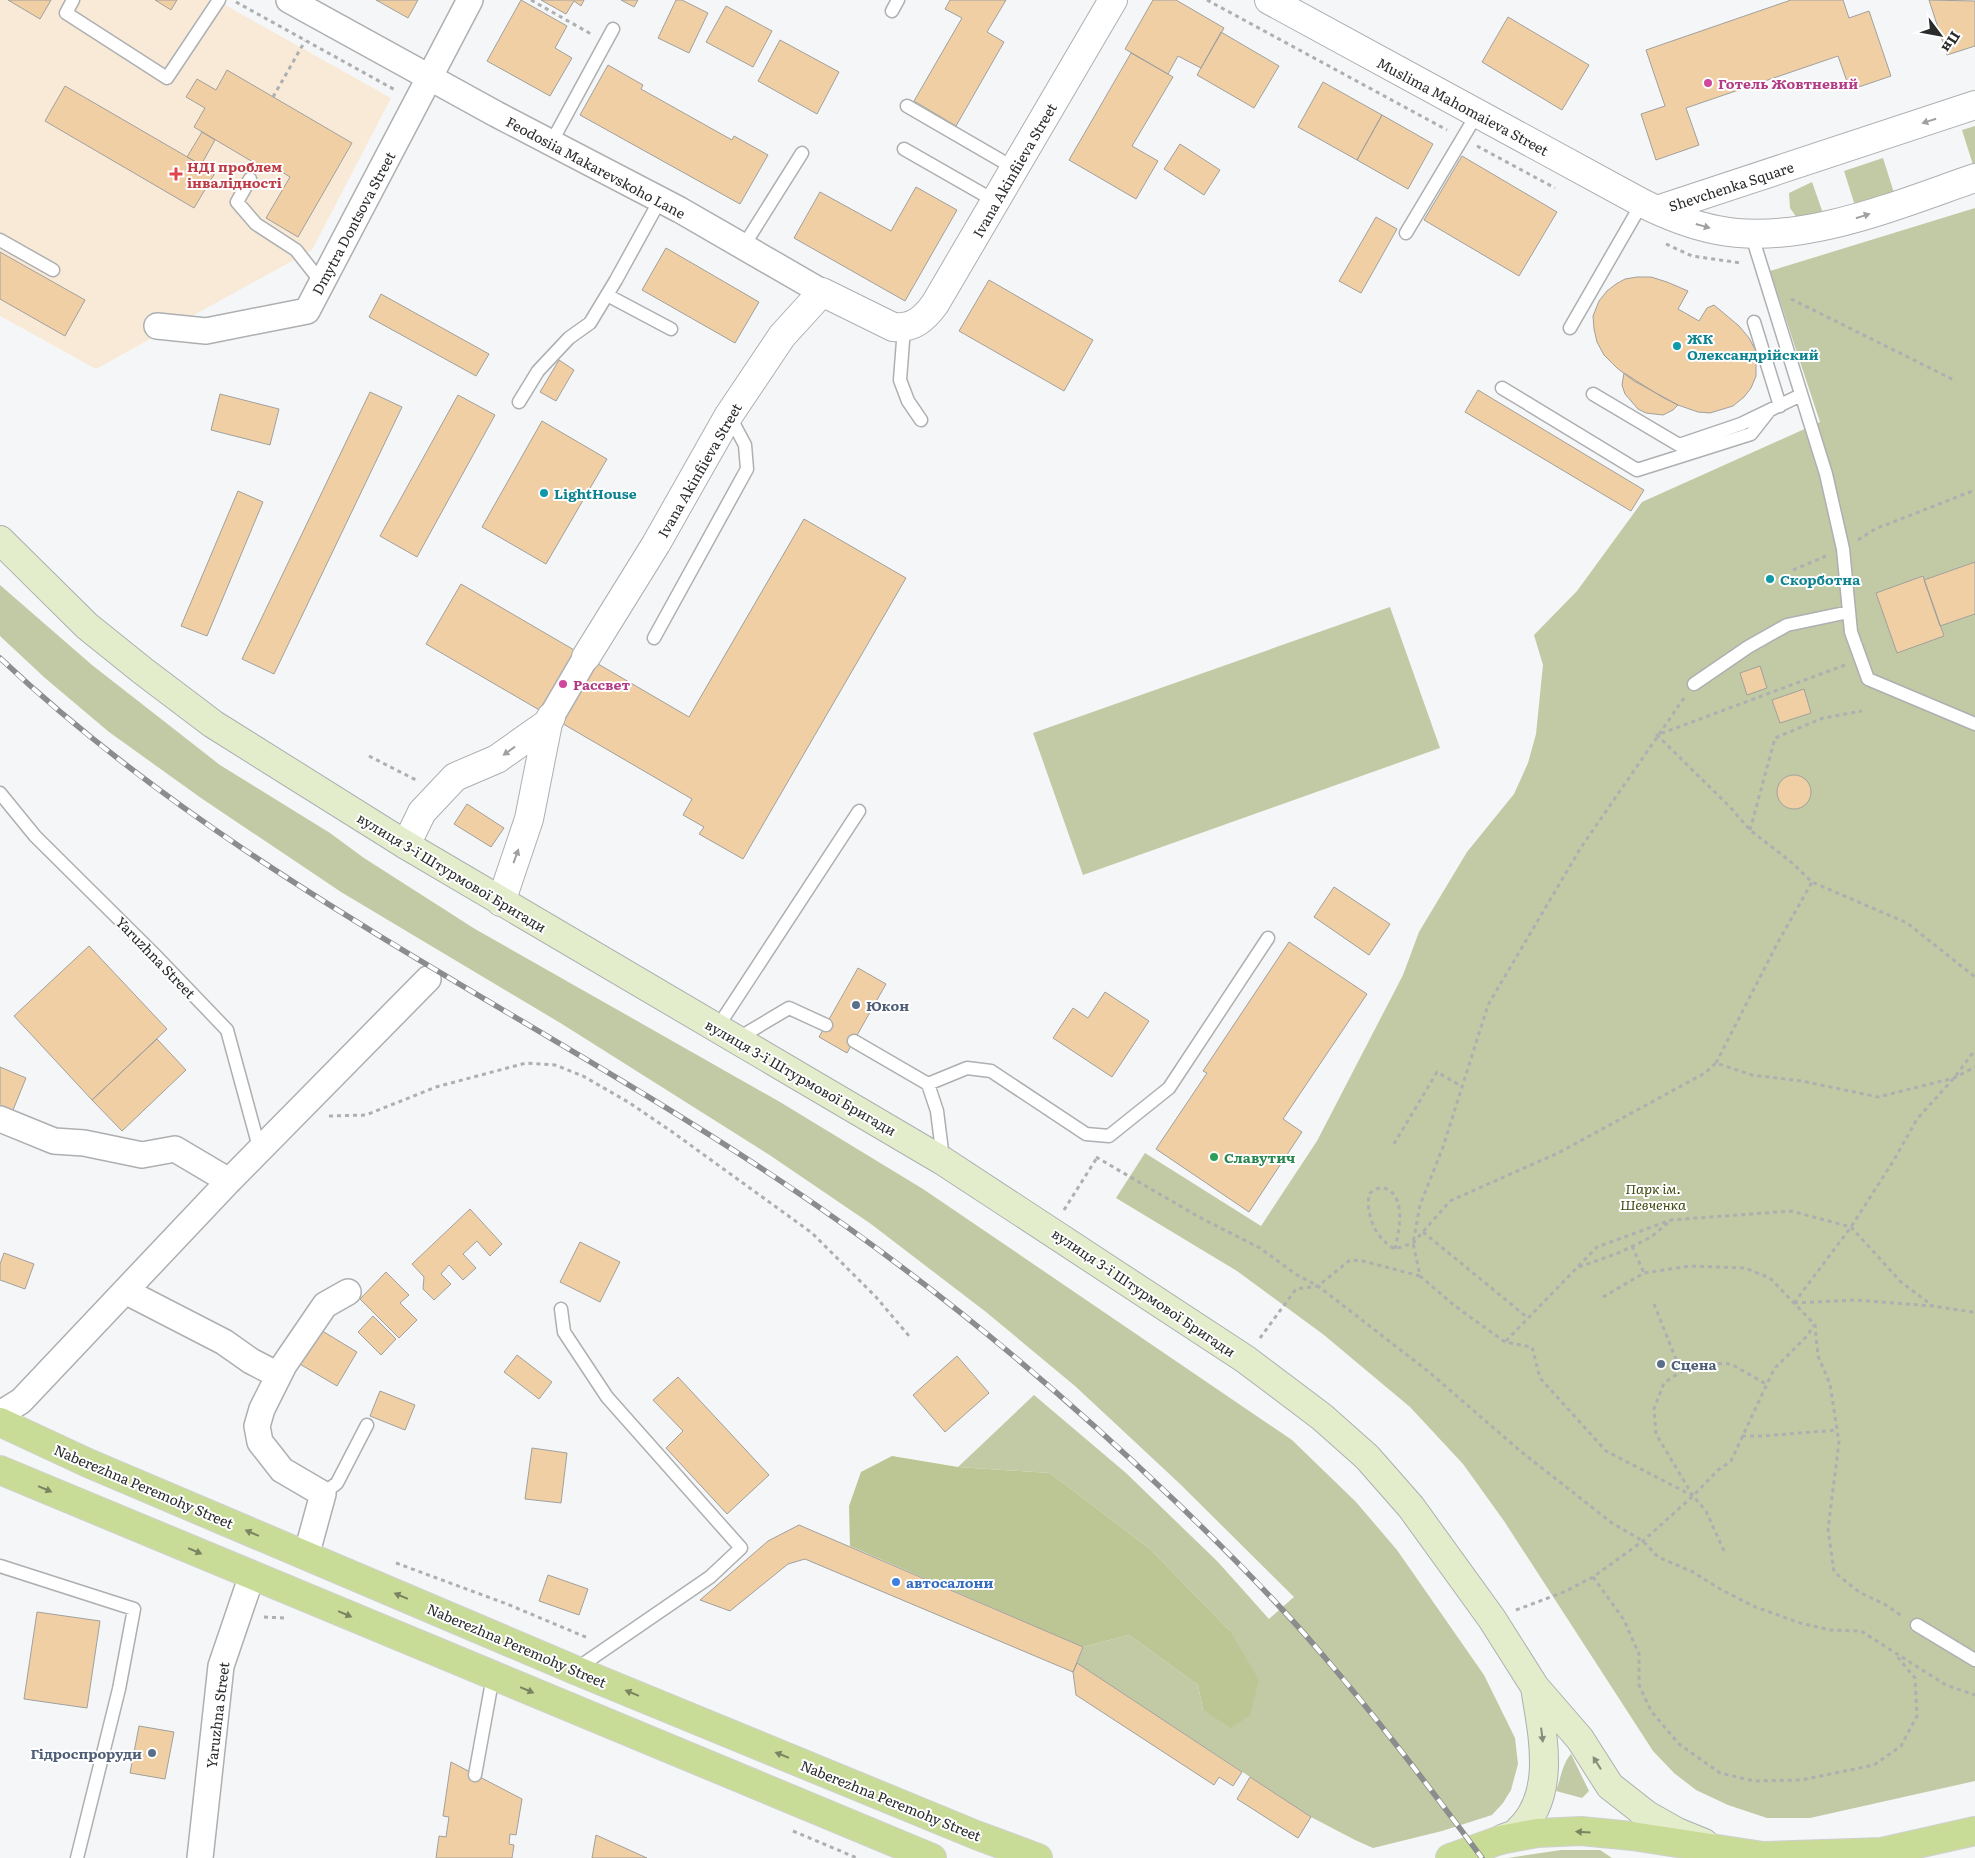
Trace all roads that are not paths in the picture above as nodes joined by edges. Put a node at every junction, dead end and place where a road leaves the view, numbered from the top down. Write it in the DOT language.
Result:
graph roads {
  1 [pos="73,0"];
  2 [pos="219,0"];
  3 [pos="289,0"];
  4 [pos="470,0"];
  5 [pos="1113,0"];
  6 [pos="1269,0"];
  7 [pos="317,7"];
  8 [pos="613,29"];
  9 [pos="430,78"];
  10 [pos="907,106"];
  11 [pos="1975,106"];
  12 [pos="1476,114"];
  13 [pos="551,143"];
  14 [pos="904,150"];
  15 [pos="802,154"];
  16 [pos="1014,168"];
  17 [pos="1975,178"];
  18 [pos="250,179"];
  19 [pos="660,200"];
  20 [pos="995,201"];
  21 [pos="1650,207"];
  22 [pos="1406,233"];
  23 [pos="1751,233"];
  24 [pos="0,240"];
  25 [pos="743,247"];
  26 [pos="53,270"];
  27 [pos="322,283"];
  28 [pos="822,292"];
  29 [pos="607,295"];
  30 [pos="1754,322"];
  31 [pos="157,326"];
  32 [pos="904,328"];
  33 [pos="1570,328"];
  34 [pos="671,329"];
  35 [pos="1502,388"];
  36 [pos="1593,394"];
  37 [pos="1801,395"];
  38 [pos="520,402"];
  39 [pos="1774,409"];
  40 [pos="729,415"];
  41 [pos="922,420"];
  42 [pos="0,540"];
  43 [pos="1849,612"];
  44 [pos="654,638"];
  45 [pos="586,657"];
  46 [pos="1694,684"];
  47 [pos="550,720"];
  48 [pos="1975,724"];
  49 [pos="0,793"];
  50 [pos="859,811"];
  51 [pos="406,846"];
  52 [pos="500,902"];
  53 [pos="1268,938"];
  54 [pos="428,978"];
  55 [pos="826,1025"];
  56 [pos="727,1033"];
  57 [pos="854,1041"];
  58 [pos="928,1084"];
  59 [pos="0,1119"];
  60 [pos="260,1151"];
  61 [pos="943,1160"];
  62 [pos="230,1182"];
  63 [pos="125,1291"];
  64 [pos="348,1292"];
  65 [pos="561,1309"];
  66 [pos="278,1375"];
  67 [pos="0,1414"];
  68 [pos="0,1422"];
  69 [pos="367,1425"];
  70 [pos="0,1470"];
  71 [pos="323,1494"];
  72 [pos="306,1556"];
  73 [pos="0,1566"];
  74 [pos="252,1575"];
  75 [pos="1917,1625"];
  76 [pos="1975,1660"];
  77 [pos="575,1670"];
  78 [pos="493,1676"];
  79 [pos="1535,1687"];
  80 [pos="475,1774"];
  81 [pos="1610,1786"];
  82 [pos="1975,1831"];
  83 [pos="1500,1840"];
  84 [pos="1635,1847"];
  85 [pos="1720,1850"];
  86 [pos="1872,1855"];
  87 [pos="77,1858"];
  88 [pos="200,1858"];
  89 [pos="932,1858"];
  90 [pos="1038,1858"];
  91 [pos="1450,1858"];
  1 -- 2 [label="lane"];
  3 -- 7 [label="street, Feodosiia Makarevskoho Lane"];
  4 -- 9 [label="street, Dmytra Dontsova Street"];
  5 -- 16 [label="street, Ivana Akinfiieva Street"];
  6 -- 12 [label="street, Muslima Mahomaieva Street"];
  7 -- 9 [label="street, Feodosiia Makarevskoho Lane"];
  8 -- 13 [label="lane"];
  9 -- 13 [label="street, Feodosiia Makarevskoho Lane"];
  9 -- 27 [label="street, Dmytra Dontsova Street"];
  10 -- 16 [label="lane"];
  11 -- 21 [label="street, Shevchenka Square, one-way"];
  12 -- 21 [label="street, Muslima Mahomaieva Street"];
  12 -- 22 [label="lane"];
  13 -- 19 [label="street, Feodosiia Makarevskoho Lane"];
  14 -- 20 [label="lane"];
  15 -- 25 [label="lane"];
  16 -- 20 [label="street, Ivana Akinfiieva Street"];
  23 -- 17 [label="street, Shevchenka Square, one-way"];
  18 -- 27 [label="lane"];
  19 -- 25 [label="street, Feodosiia Makarevskoho Lane"];
  19 -- 29 [label="lane"];
  20 -- 32 [label="street, Ivana Akinfiieva Street"];
  21 -- 23 [label="street, Shevchenka Square, one-way"];
  21 -- 33 [label="lane"];
  23 -- 37 [label="lane"];
  24 -- 26 [label="lane"];
  25 -- 28 [label="street, Feodosiia Makarevskoho Lane"];
  27 -- 31 [label="street, Dmytra Dontsova Street"];
  28 -- 32 [label="street, Feodosiia Makarevskoho Lane"];
  28 -- 40 [label="street, Ivana Akinfiieva Street"];
  29 -- 34 [label="lane"];
  29 -- 38 [label="lane"];
  30 -- 39 [label="lane"];
  32 -- 41 [label="lane"];
  35 -- 39 [label="lane"];
  36 -- 39 [label="lane"];
  37 -- 39 [label="lane"];
  37 -- 43 [label="lane"];
  40 -- 44 [label="lane"];
  40 -- 45 [label="street, Ivana Akinfiieva Street"];
  42 -- 51 [label="main road, вулиця 3-ї Штурмової Бригади"];
  43 -- 46 [label="lane"];
  43 -- 48 [label="lane"];
  45 -- 47 [label="street"];
  47 -- 51 [label="street, one-way"];
  52 -- 47 [label="street, one-way"];
  49 -- 60 [label="lane, Yaruzhna Street"];
  50 -- 56 [label="lane"];
  51 -- 52 [label="main road, вулиця 3-ї Штурмової Бригади"];
  52 -- 56 [label="main road, вулиця 3-ї Штурмової Бригади"];
  53 -- 58 [label="lane"];
  54 -- 60 [label="street"];
  55 -- 56 [label="lane"];
  56 -- 61 [label="main road, вулиця 3-ї Штурмової Бригади"];
  57 -- 58 [label="lane"];
  58 -- 61 [label="lane"];
  59 -- 62 [label="street"];
  60 -- 62 [label="street"];
  61 -- 79 [label="main road, вулиця 3-ї Штурмової Бригади"];
  62 -- 63 [label="street"];
  63 -- 66 [label="street"];
  63 -- 67 [label="street"];
  64 -- 66 [label="street"];
  65 -- 77 [label="lane"];
  66 -- 71 [label="street"];
  72 -- 68 [label="main road, Naberezhna Peremohy Street, one-way"];
  69 -- 71 [label="lane"];
  70 -- 74 [label="main road, one-way"];
  71 -- 72 [label="street"];
  77 -- 72 [label="main road, Naberezhna Peremohy Street, one-way"];
  73 -- 87 [label="lane"];
  74 -- 78 [label="main road, one-way"];
  74 -- 88 [label="street, Yaruzhna Street"];
  75 -- 76 [label="lane"];
  90 -- 77 [label="main road, Naberezhna Peremohy Street, one-way"];
  78 -- 80 [label="lane"];
  78 -- 89 [label="main road, one-way"];
  81 -- 79 [label="main road, вулиця 3-ї Штурмової Бригади, one-way"];
  79 -- 83 [label="main road, вулиця 3-ї Штурмової Бригади, one-way"];
  81 -- 84 [label="main road, вулиця 3-ї Штурмової Бригади"];
  81 -- 85 [label="main road, вулиця 3-ї Штурмової Бригади"];
  82 -- 86 [label="main road"];
  84 -- 83 [label="main road, one-way"];
  83 -- 91 [label="main road"];
  84 -- 85 [label="main road"];
  85 -- 86 [label="main road"];
}
